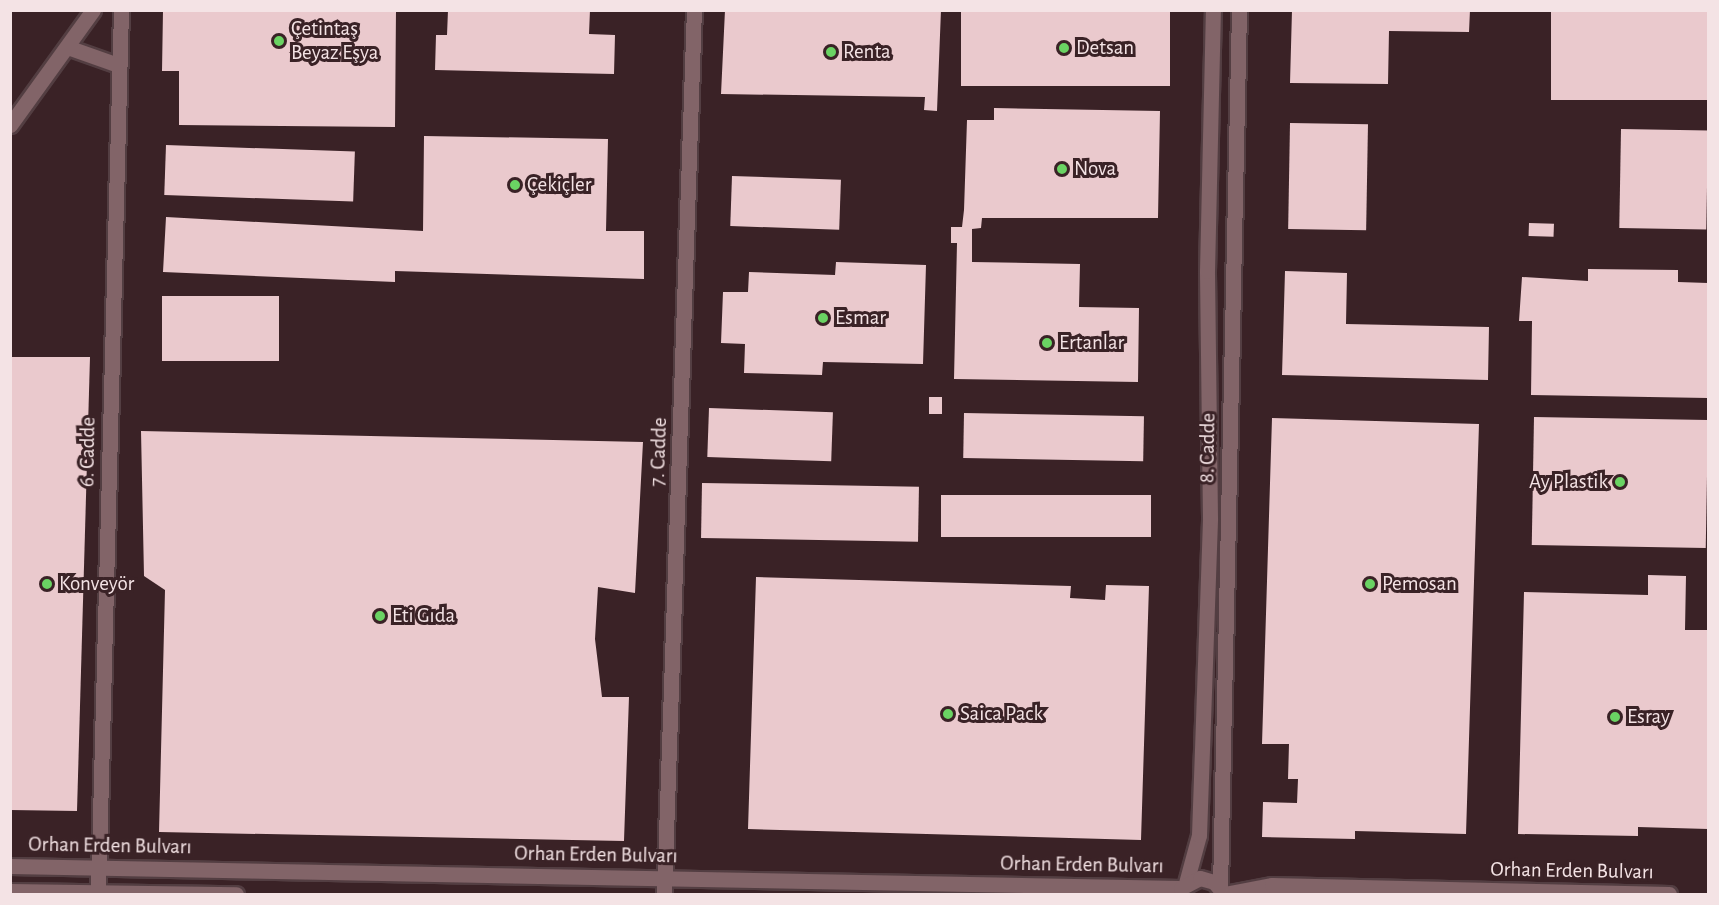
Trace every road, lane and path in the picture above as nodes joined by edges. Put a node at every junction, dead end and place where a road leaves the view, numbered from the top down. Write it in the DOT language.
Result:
graph roads {
  1 [pos="93,10"];
  2 [pos="121,10"];
  3 [pos="694,10"];
  4 [pos="1213,10"];
  5 [pos="1239,10"];
  6 [pos="70,48"];
  7 [pos="118,65"];
  8 [pos="10,125"];
  9 [pos="10,866"];
  10 [pos="99,867"];
  11 [pos="664,876"];
  12 [pos="1181,889"];
  13 [pos="10,891"];
  14 [pos="1222,891"];
  15 [pos="98,893"];
  16 [pos="236,894"];
  17 [pos="664,894"];
  18 [pos="1669,894"];
  1 -- 6 [label="street"];
  2 -- 7 [label="street, 6. Cadde"];
  3 -- 11 [label="street, 7. Cadde"];
  4 -- 12 [label="street, 8. Cadde"];
  5 -- 14 [label="street, 8. Cadde"];
  6 -- 7 [label="street"];
  6 -- 8 [label="street"];
  7 -- 10 [label="street, 6. Cadde"];
  9 -- 10 [label="street, Orhan Erden Bulvarı"];
  10 -- 11 [label="street, Orhan Erden Bulvarı"];
  10 -- 15 [label="street, 6. Cadde"];
  11 -- 12 [label="street, Orhan Erden Bulvarı"];
  11 -- 17 [label="street, 7. Cadde"];
  12 -- 14 [label="street, Orhan Erden Bulvarı"];
  13 -- 15 [label="street"];
  14 -- 18 [label="street, Orhan Erden Bulvarı"];
  15 -- 16 [label="street"];
}
